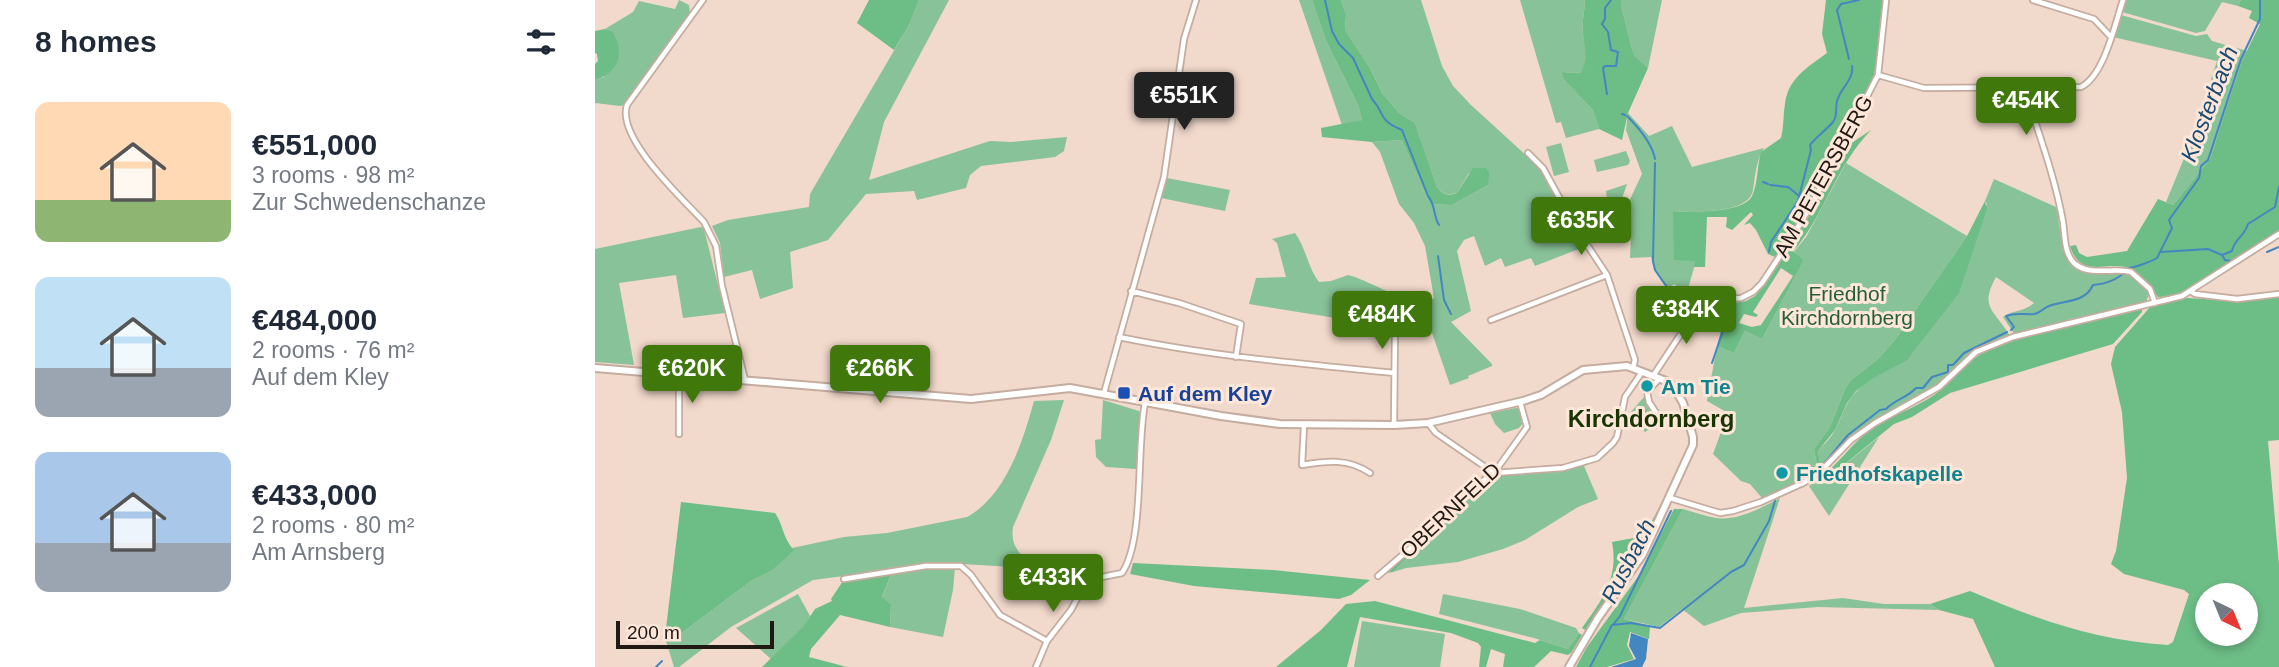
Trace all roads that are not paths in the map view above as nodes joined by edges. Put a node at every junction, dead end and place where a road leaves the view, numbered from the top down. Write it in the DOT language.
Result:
graph roads {
  1 [pos="703,0"];
  2 [pos="1196,0"];
  3 [pos="1887,0"];
  4 [pos="2033,0"];
  5 [pos="2123,0"];
  6 [pos="2111,37"];
  7 [pos="1878,75"];
  8 [pos="2024,88"];
  9 [pos="1528,153"];
  10 [pos="2279,234"];
  11 [pos="1607,275"];
  12 [pos="1131,291"];
  13 [pos="2192,292"];
  14 [pos="2279,294"];
  15 [pos="2155,303"];
  16 [pos="1490,320"];
  17 [pos="1395,329"];
  18 [pos="1119,337"];
  19 [pos="1236,357"];
  20 [pos="595,368"];
  21 [pos="1633,368"];
  22 [pos="1642,371"];
  23 [pos="1394,373"];
  24 [pos="679,375"];
  25 [pos="1656,377"];
  26 [pos="745,380"];
  27 [pos="1104,393"];
  28 [pos="1520,402"];
  29 [pos="1145,403"];
  30 [pos="1662,422"];
  31 [pos="1428,423"];
  32 [pos="1304,425"];
  33 [pos="1394,425"];
  34 [pos="679,435"];
  35 [pos="1370,473"];
  36 [pos="1494,473"];
  37 [pos="1670,498"];
  38 [pos="1378,576"];
  39 [pos="843,579"];
  40 [pos="1047,641"];
  41 [pos="1036,667"];
  42 [pos="1569,667"];
  1 -- 26 [label="street"];
  2 -- 12 [label="street"];
  3 -- 7 [label="street, AM PETERSBERG"];
  4 -- 6 [label="street"];
  5 -- 6 [label="street"];
  6 -- 8 [label="street"];
  7 -- 8 [label="street"];
  7 -- 25 [label="street, AM PETERSBERG"];
  8 -- 15 [label="street"];
  9 -- 11 [label="street"];
  10 -- 13 [label="street"];
  11 -- 16 [label="street"];
  11 -- 21 [label="street"];
  12 -- 18 [label="street"];
  12 -- 19 [label="street"];
  13 -- 14 [label="street"];
  13 -- 15 [label="street"];
  15 -- 37 [label="street"];
  17 -- 23 [label="street"];
  18 -- 19 [label="street"];
  18 -- 27 [label="street"];
  19 -- 23 [label="street"];
  20 -- 24 [label="street"];
  21 -- 22 [label="street"];
  21 -- 28 [label="street"];
  22 -- 25 [label="street"];
  22 -- 36 [label="street"];
  23 -- 33 [label="street"];
  24 -- 26 [label="street"];
  24 -- 34 [label="street"];
  25 -- 30 [label="street"];
  25 -- 37 [label="street"];
  26 -- 27 [label="street"];
  27 -- 29 [label="street"];
  28 -- 31 [label="street"];
  28 -- 36 [label="street, OBERNFELD"];
  29 -- 32 [label="street"];
  29 -- 40 [label="street"];
  31 -- 33 [label="street"];
  31 -- 36 [label="street"];
  32 -- 33 [label="street"];
  32 -- 35 [label="street"];
  36 -- 38 [label="street, OBERNFELD"];
  37 -- 42 [label="street"];
  39 -- 40 [label="street"];
  40 -- 41 [label="street"];
}
